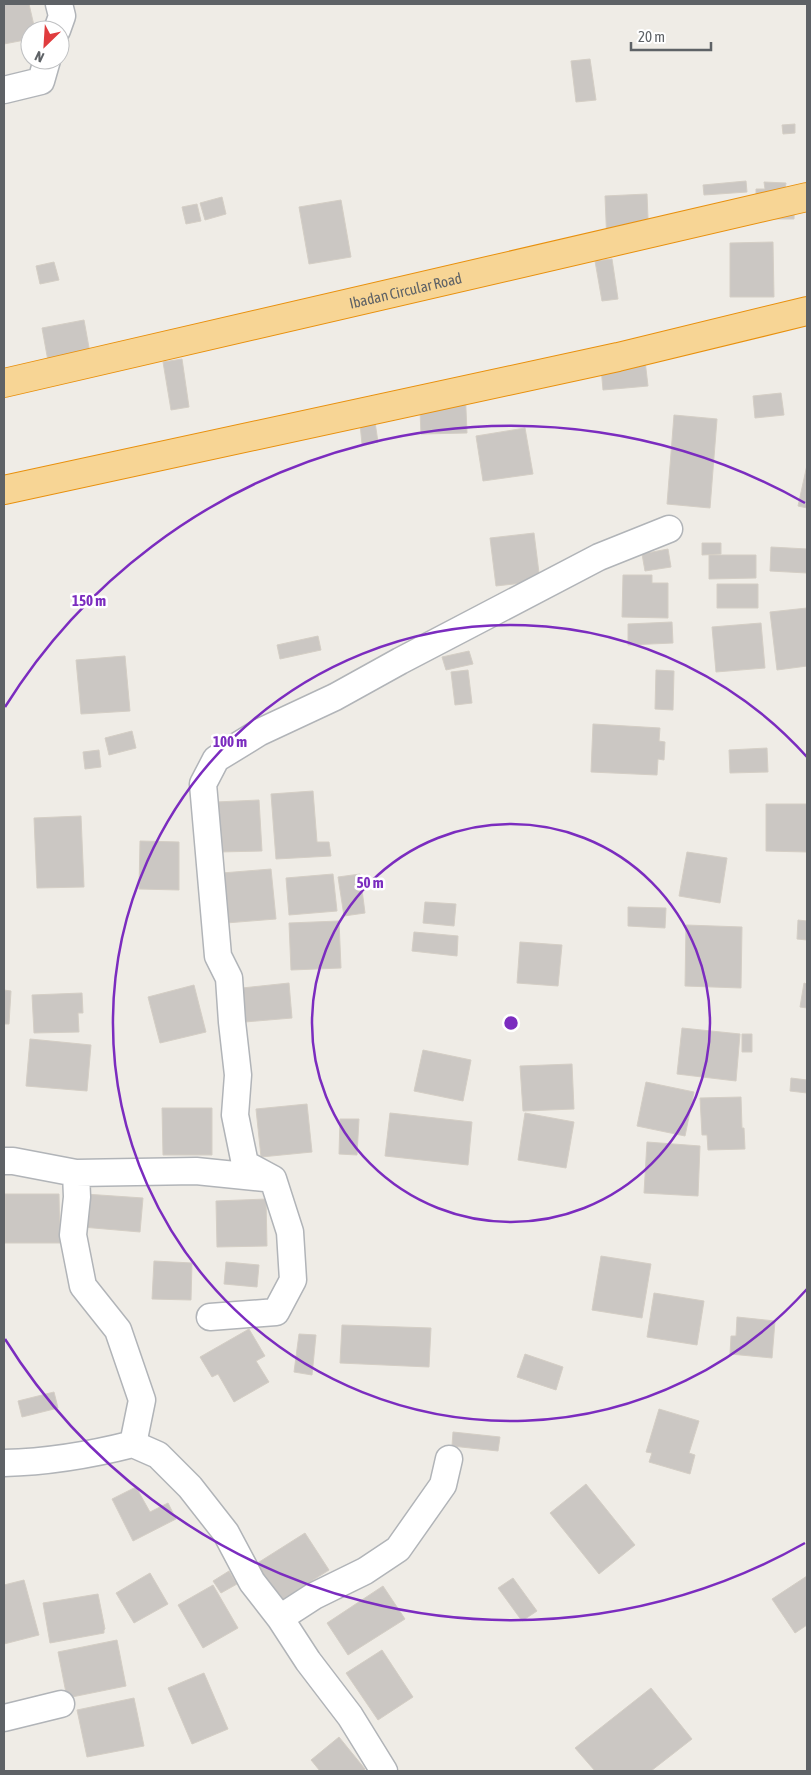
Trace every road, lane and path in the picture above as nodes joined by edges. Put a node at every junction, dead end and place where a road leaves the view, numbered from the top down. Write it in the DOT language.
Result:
graph roads {
  1 [pos="59,4"];
  2 [pos="61,20"];
  3 [pos="44,70"];
  4 [pos="4,90"];
  5 [pos="807,197"];
  6 [pos="807,310"];
  7 [pos="4,383"];
  8 [pos="4,490"];
  9 [pos="669,529"];
  10 [pos="4,1161"];
  11 [pos="76,1173"];
  12 [pos="273,1179"];
  13 [pos="210,1317"];
  14 [pos="133,1444"];
  15 [pos="449,1459"];
  16 [pos="4,1463"];
  17 [pos="280,1618"];
  18 [pos="61,1704"];
  19 [pos="4,1718"];
  20 [pos="384,1771"];
  1 -- 2 [label="street"];
  3 -- 4 [label="street"];
  5 -- 7 [label="highway, Ibadan Circular Road"];
  6 -- 8 [label="highway"];
  9 -- 12 [label="street"];
  10 -- 11 [label="street"];
  11 -- 12 [label="street"];
  11 -- 14 [label="street"];
  12 -- 13 [label="street"];
  14 -- 16 [label="street"];
  14 -- 17 [label="street"];
  15 -- 17 [label="street"];
  17 -- 20 [label="street"];
  18 -- 19 [label="street"];
}
